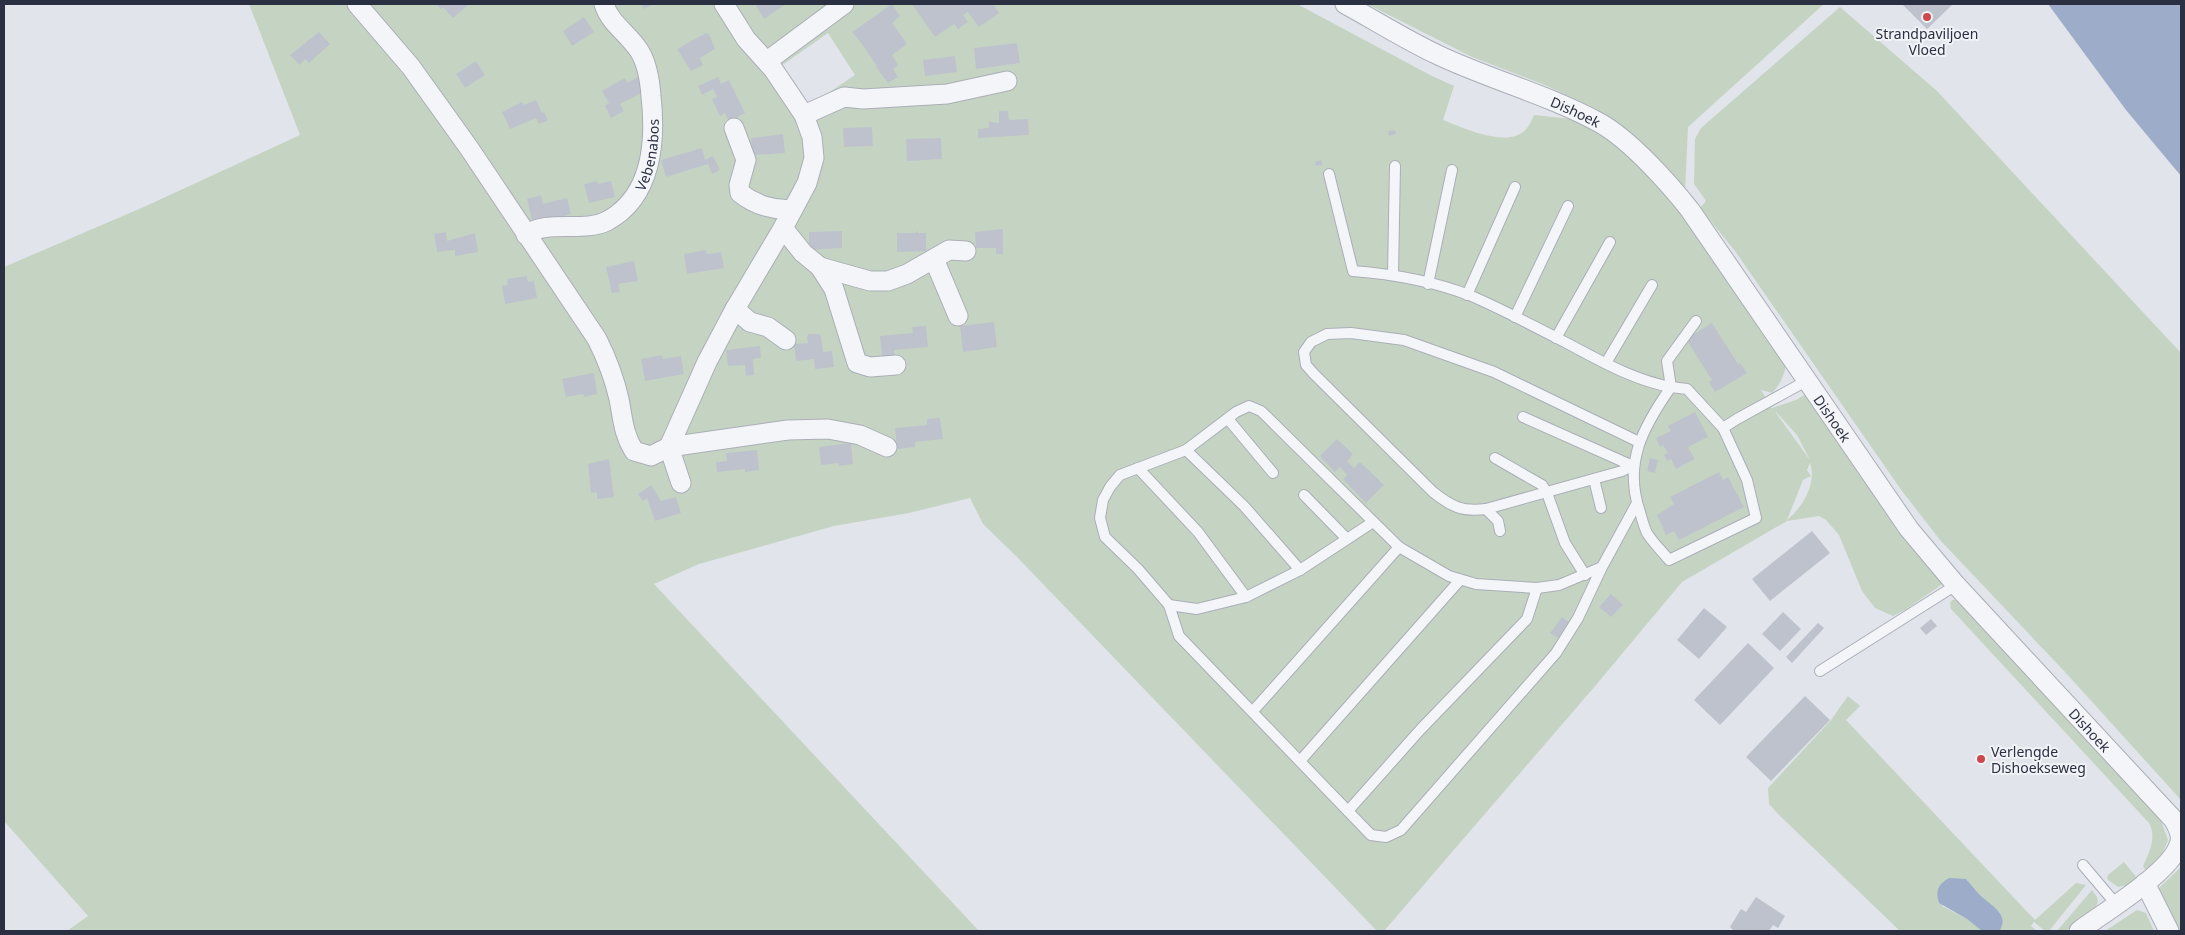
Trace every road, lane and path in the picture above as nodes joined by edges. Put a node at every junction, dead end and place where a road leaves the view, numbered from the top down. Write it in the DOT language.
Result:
graph roads {
  1 [pos="357,4"];
  2 [pos="604,4"];
  3 [pos="724,4"];
  4 [pos="844,4"];
  5 [pos="1345,4"];
  6 [pos="767,61"];
  7 [pos="1007,80"];
  8 [pos="804,115"];
  9 [pos="734,128"];
  10 [pos="1395,166"];
  11 [pos="1452,170"];
  12 [pos="1329,174"];
  13 [pos="1515,187"];
  14 [pos="1568,206"];
  15 [pos="793,209"];
  16 [pos="783,228"];
  17 [pos="526,235"];
  18 [pos="1610,242"];
  19 [pos="966,251"];
  20 [pos="934,259"];
  21 [pos="820,267"];
  22 [pos="1393,274"];
  23 [pos="1428,284"];
  24 [pos="1652,285"];
  25 [pos="1467,294"];
  26 [pos="735,309"];
  27 [pos="958,316"];
  28 [pos="1515,317"];
  29 [pos="1696,321"];
  30 [pos="1556,338"];
  31 [pos="786,340"];
  32 [pos="1606,363"];
  33 [pos="896,365"];
  34 [pos="1808,380"];
  35 [pos="1671,387"];
  36 [pos="1523,417"];
  37 [pos="1228,419"];
  38 [pos="1723,428"];
  39 [pos="1638,442"];
  40 [pos="887,447"];
  41 [pos="669,448"];
  42 [pos="1186,450"];
  43 [pos="1495,458"];
  44 [pos="1633,466"];
  45 [pos="1138,468"];
  46 [pos="1273,473"];
  47 [pos="1594,479"];
  48 [pos="682,483"];
  49 [pos="1547,493"];
  50 [pos="1304,496"];
  51 [pos="1637,503"];
  52 [pos="1601,508"];
  53 [pos="1486,509"];
  54 [pos="1373,522"];
  55 [pos="1500,531"];
  56 [pos="1347,539"];
  57 [pos="1399,547"];
  58 [pos="1602,567"];
  59 [pos="1300,570"];
  60 [pos="1585,575"];
  61 [pos="1460,580"];
  62 [pos="1956,585"];
  63 [pos="1537,588"];
  64 [pos="1246,597"];
  65 [pos="1169,605"];
  66 [pos="1820,671"];
  67 [pos="1253,711"];
  68 [pos="1300,761"];
  69 [pos="1348,811"];
  70 [pos="2083,864"];
  71 [pos="2145,883"];
  72 [pos="2116,904"];
  73 [pos="2079,931"];
  74 [pos="2169,931"];
  1 -- 17 [label="street"];
  2 -- 17 [label="street, Vebenabos"];
  3 -- 6 [label="street"];
  4 -- 6 [label="street"];
  5 -- 34 [label="street, Dishoek"];
  6 -- 8 [label="street"];
  7 -- 8 [label="street"];
  8 -- 15 [label="street"];
  9 -- 15 [label="street"];
  10 -- 22 [label="lane"];
  11 -- 23 [label="lane"];
  12 -- 22 [label="lane"];
  13 -- 25 [label="lane"];
  14 -- 28 [label="lane"];
  15 -- 16 [label="street"];
  16 -- 21 [label="street"];
  16 -- 26 [label="street"];
  17 -- 41 [label="street"];
  18 -- 30 [label="lane"];
  19 -- 20 [label="street"];
  20 -- 21 [label="street"];
  20 -- 27 [label="street"];
  21 -- 33 [label="street"];
  22 -- 23 [label="lane"];
  23 -- 25 [label="lane"];
  24 -- 32 [label="lane"];
  25 -- 28 [label="lane"];
  26 -- 31 [label="street"];
  26 -- 41 [label="street"];
  28 -- 30 [label="lane"];
  29 -- 35 [label="lane"];
  30 -- 32 [label="lane"];
  32 -- 35 [label="lane"];
  34 -- 38 [label="lane"];
  34 -- 62 [label="street, Dishoek"];
  35 -- 38 [label="lane"];
  35 -- 39 [label="lane"];
  36 -- 44 [label="lane"];
  37 -- 42 [label="lane"];
  37 -- 46 [label="lane"];
  37 -- 54 [label="lane"];
  38 -- 51 [label="lane"];
  39 -- 44 [label="lane"];
  39 -- 53 [label="lane"];
  40 -- 41 [label="street"];
  41 -- 48 [label="street"];
  42 -- 45 [label="lane"];
  42 -- 59 [label="lane"];
  43 -- 49 [label="lane"];
  44 -- 47 [label="lane"];
  44 -- 51 [label="lane"];
  45 -- 64 [label="lane"];
  45 -- 65 [label="lane"];
  47 -- 49 [label="lane"];
  47 -- 52 [label="lane"];
  49 -- 53 [label="lane"];
  49 -- 60 [label="lane"];
  50 -- 56 [label="lane"];
  51 -- 58 [label="lane"];
  53 -- 55 [label="lane"];
  54 -- 56 [label="lane"];
  54 -- 57 [label="lane"];
  56 -- 59 [label="lane"];
  57 -- 61 [label="lane"];
  57 -- 67 [label="lane"];
  58 -- 60 [label="lane"];
  58 -- 69 [label="lane"];
  59 -- 64 [label="lane"];
  60 -- 63 [label="lane"];
  61 -- 63 [label="lane"];
  61 -- 68 [label="lane"];
  62 -- 66 [label="lane"];
  62 -- 71 [label="street, Dishoek"];
  63 -- 69 [label="lane"];
  64 -- 65 [label="lane"];
  65 -- 67 [label="lane"];
  67 -- 68 [label="lane"];
  68 -- 69 [label="lane"];
  70 -- 72 [label="lane"];
  71 -- 72 [label="street"];
  71 -- 74 [label="street"];
  72 -- 73 [label="street"];
}
